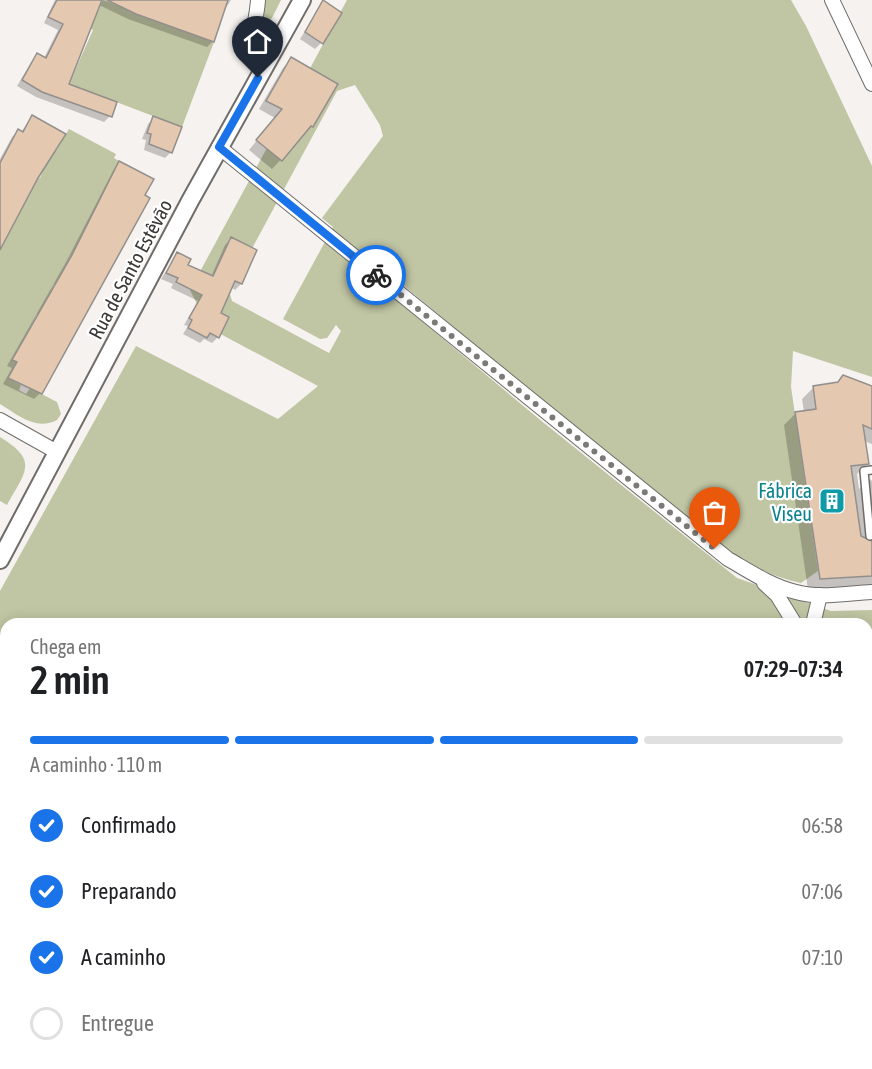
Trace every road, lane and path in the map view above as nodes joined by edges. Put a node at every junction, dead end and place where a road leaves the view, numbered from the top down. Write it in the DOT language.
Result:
graph roads {
  1 [pos="258,0"];
  2 [pos="302,0"];
  3 [pos="832,0"];
  4 [pos="268,59"];
  5 [pos="872,84"];
  6 [pos="219,147"];
  7 [pos="0,420"];
  8 [pos="57,452"];
  9 [pos="872,470"];
  10 [pos="870,516"];
  11 [pos="870,536"];
  12 [pos="0,560"];
  13 [pos="753,573"];
  14 [pos="872,592"];
  15 [pos="820,595"];
  16 [pos="791,618"];
  17 [pos="814,618"];
  1 -- 4 [label="street"];
  2 -- 4 [label="street, Rua de Santo Estêvão"];
  3 -- 5 [label="street"];
  4 -- 6 [label="street, Rua de Santo Estêvão"];
  6 -- 8 [label="street, Rua de Santo Estêvão"];
  6 -- 13 [label="street"];
  7 -- 8 [label="street"];
  8 -- 12 [label="street, Rua de Santo Estêvão"];
  9 -- 10 [label="lane"];
  10 -- 11 [label="lane"];
  13 -- 15 [label="street"];
  13 -- 16 [label="street"];
  14 -- 15 [label="street"];
  15 -- 17 [label="street"];
}
